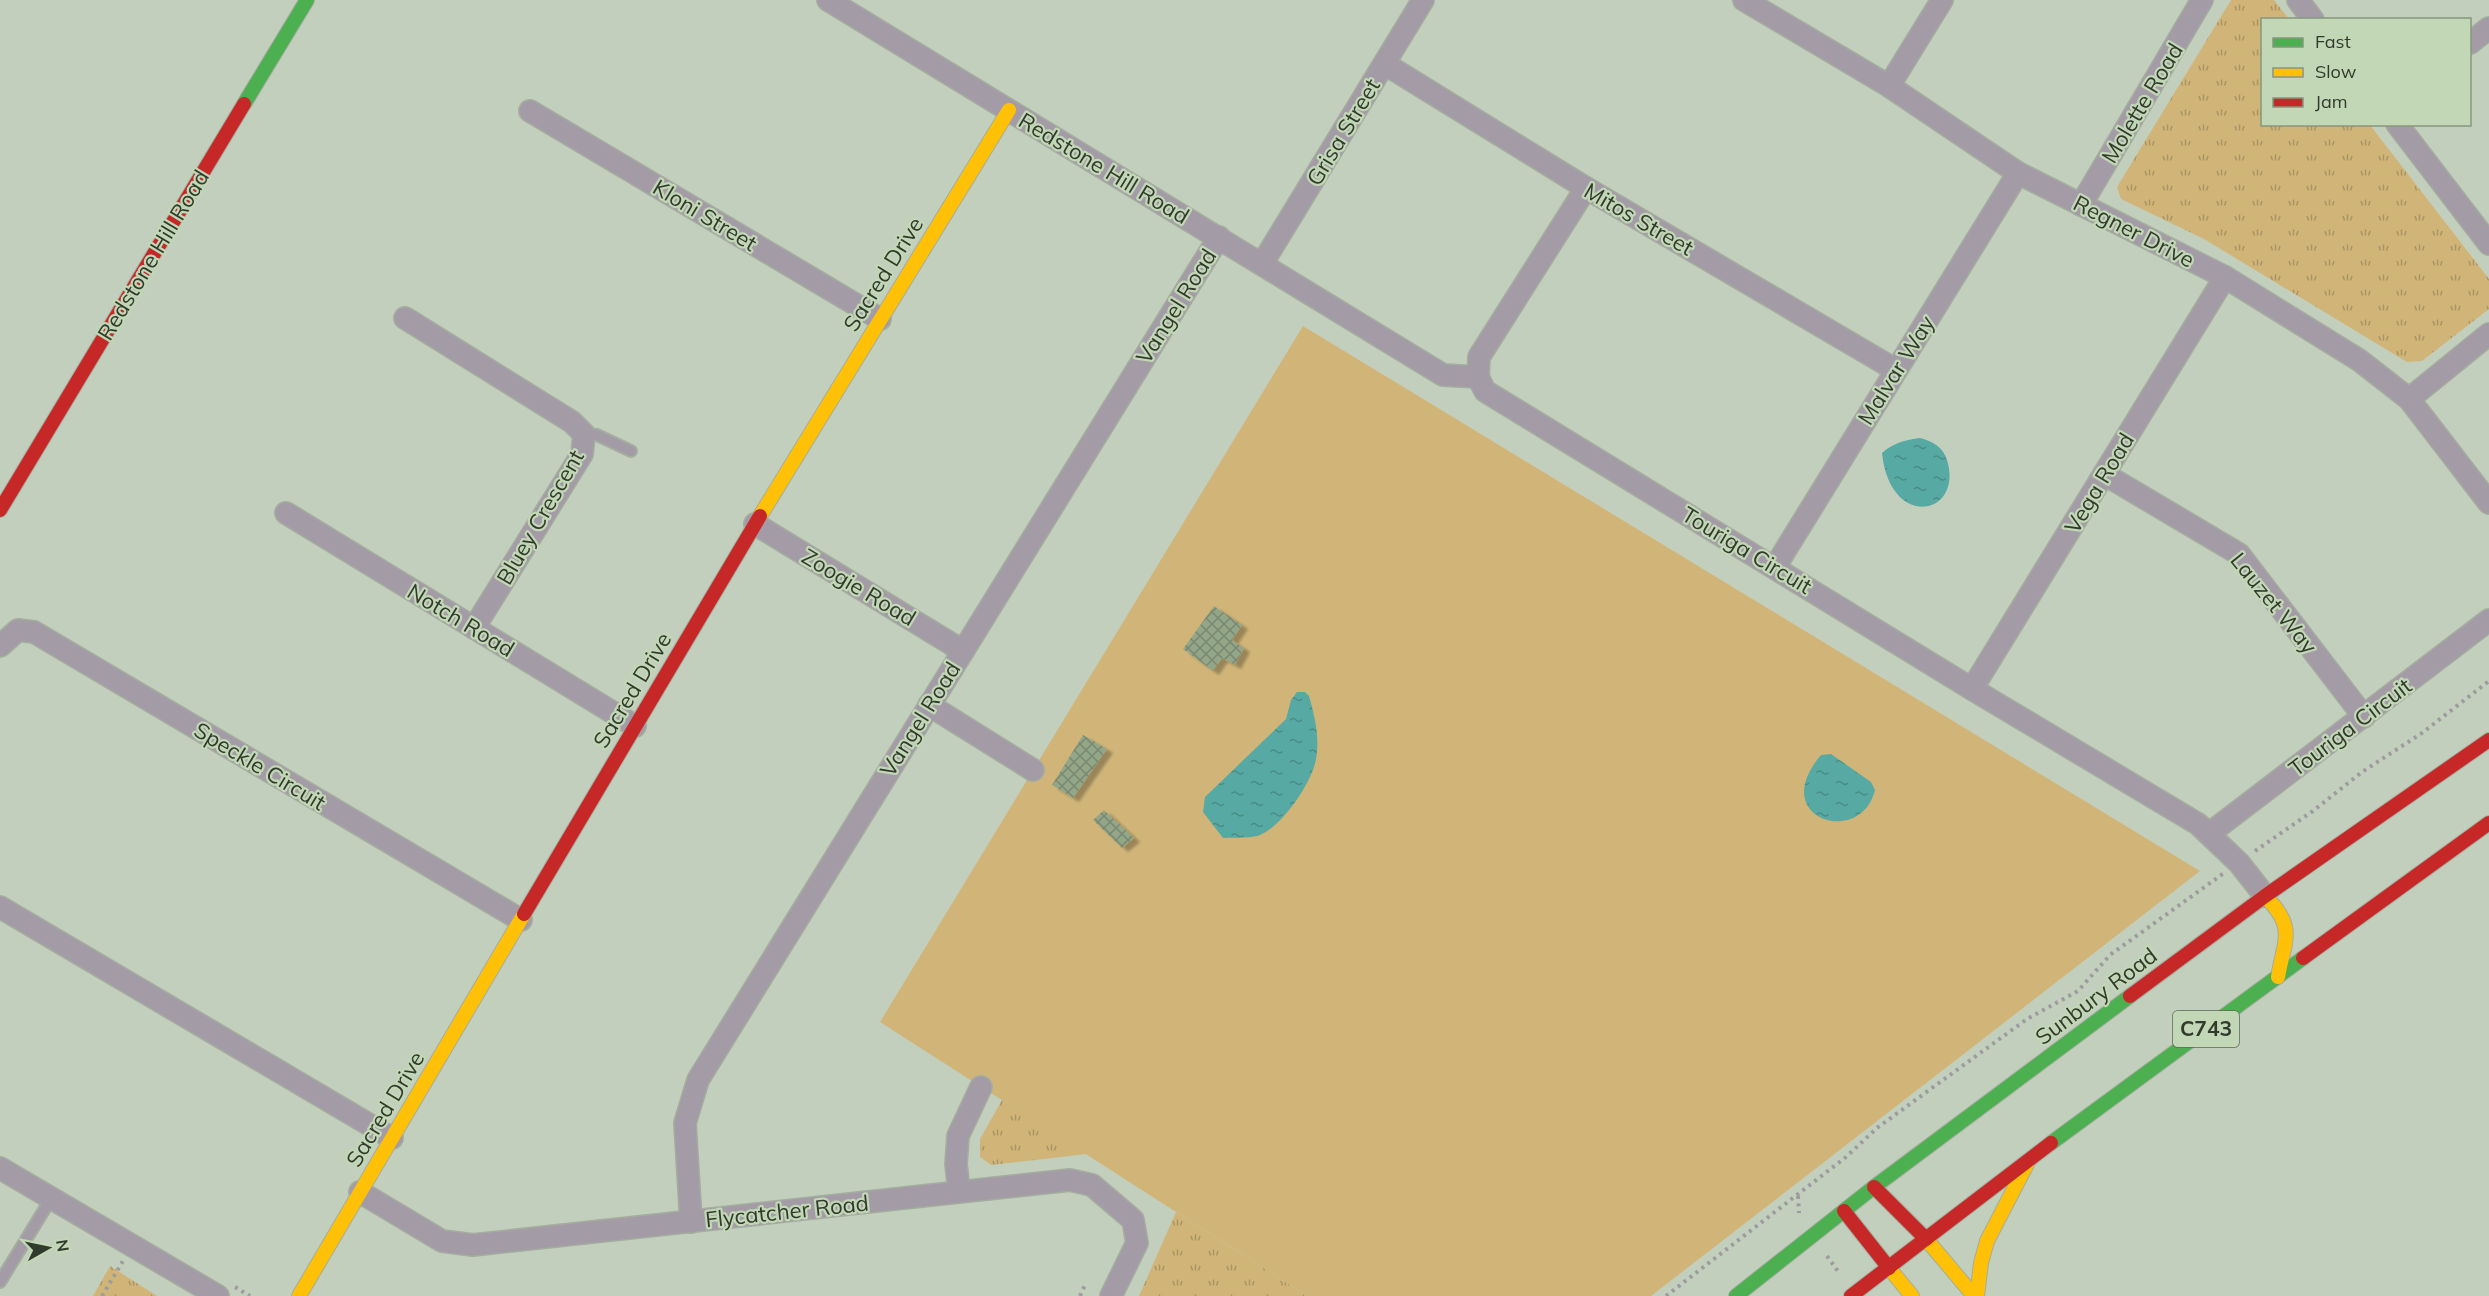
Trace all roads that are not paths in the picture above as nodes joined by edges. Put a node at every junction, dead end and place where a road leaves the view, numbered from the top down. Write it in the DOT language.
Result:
graph roads {
  1 [pos="307,0"];
  2 [pos="828,0"];
  3 [pos="1423,0"];
  4 [pos="1744,0"];
  5 [pos="1942,0"];
  6 [pos="2202,0"];
  7 [pos="2298,0"];
  8 [pos="2312,18"];
  9 [pos="2489,28"];
  10 [pos="2471,42"];
  11 [pos="1385,64"];
  12 [pos="1889,86"];
  13 [pos="1009,110"];
  14 [pos="531,111"];
  15 [pos="2399,126"];
  16 [pos="2018,173"];
  17 [pos="1586,188"];
  18 [pos="2081,205"];
  19 [pos="1219,237"];
  20 [pos="2489,244"];
  21 [pos="1262,264"];
  22 [pos="2225,277"];
  23 [pos="405,318"];
  24 [pos="880,319"];
  25 [pos="2489,334"];
  26 [pos="1896,370"];
  27 [pos="1478,376"];
  28 [pos="2409,399"];
  29 [pos="584,434"];
  30 [pos="631,451"];
  31 [pos="2104,474"];
  32 [pos="2489,502"];
  33 [pos="0,510"];
  34 [pos="286,513"];
  35 [pos="755,524"];
  36 [pos="1775,567"];
  37 [pos="2489,620"];
  38 [pos="474,628"];
  39 [pos="0,646"];
  40 [pos="963,651"];
  41 [pos="1972,689"];
  42 [pos="929,705"];
  43 [pos="2364,717"];
  44 [pos="635,726"];
  45 [pos="2489,740"];
  46 [pos="1033,770"];
  47 [pos="2489,823"];
  48 [pos="2210,833"];
  49 [pos="2265,896"];
  50 [pos="0,906"];
  51 [pos="521,920"];
  52 [pos="2278,977"];
  53 [pos="981,1087"];
  54 [pos="392,1138"];
  55 [pos="2031,1157"];
  56 [pos="0,1168"];
  57 [pos="1874,1187"];
  58 [pos="959,1191"];
  59 [pos="360,1192"];
  60 [pos="52,1197"];
  61 [pos="1844,1211"];
  62 [pos="691,1222"];
  63 [pos="1926,1239"];
  64 [pos="1889,1268"];
  65 [pos="0,1282"];
  66 [pos="218,1296"];
  67 [pos="299,1296"];
  68 [pos="1111,1296"];
  69 [pos="1736,1296"];
  70 [pos="1851,1296"];
  71 [pos="1912,1296"];
  72 [pos="1975,1296"];
  1 -- 33 [label="main road, Redstone Hill Road"];
  2 -- 13 [label="street, Redstone Hill Road"];
  3 -- 11 [label="street, Grisa Street"];
  4 -- 12 [label="street, Regner Drive"];
  5 -- 12 [label="street"];
  6 -- 18 [label="street, Molette Road"];
  7 -- 8 [label="street"];
  9 -- 10 [label="street"];
  11 -- 17 [label="street, Mitos Street"];
  11 -- 21 [label="street, Grisa Street"];
  12 -- 16 [label="street, Regner Drive"];
  13 -- 19 [label="street, Redstone Hill Road"];
  13 -- 24 [label="main road, Sacred Drive"];
  14 -- 24 [label="street, Kloni Street"];
  15 -- 20 [label="street"];
  16 -- 18 [label="street, Regner Drive"];
  16 -- 26 [label="street, Malvar Way"];
  17 -- 26 [label="street, Mitos Street"];
  17 -- 27 [label="street"];
  18 -- 22 [label="street, Regner Drive"];
  19 -- 21 [label="street, Redstone Hill Road"];
  19 -- 40 [label="street, Vangel Road"];
  21 -- 27 [label="street, Redstone Hill Road"];
  22 -- 28 [label="street, Regner Drive"];
  22 -- 31 [label="street, Vega Road"];
  23 -- 29 [label="street, Bluey Crescent"];
  24 -- 35 [label="main road, Sacred Drive"];
  25 -- 28 [label="street"];
  26 -- 36 [label="street, Malvar Way"];
  27 -- 36 [label="street, Touriga Circuit"];
  28 -- 32 [label="street, Regner Drive"];
  29 -- 30 [label="lane"];
  29 -- 38 [label="street, Bluey Crescent"];
  31 -- 41 [label="street, Vega Road"];
  31 -- 43 [label="street, Lauzet Way"];
  34 -- 38 [label="street, Notch Road"];
  35 -- 40 [label="street, Zoogie Road"];
  35 -- 44 [label="main road, Sacred Drive"];
  36 -- 41 [label="street, Touriga Circuit"];
  37 -- 43 [label="street, Touriga Circuit"];
  38 -- 44 [label="street, Notch Road"];
  39 -- 51 [label="street, Speckle Circuit"];
  40 -- 42 [label="street, Vangel Road"];
  41 -- 48 [label="street, Touriga Circuit"];
  42 -- 46 [label="street"];
  42 -- 62 [label="street, Vangel Road"];
  43 -- 48 [label="street, Touriga Circuit"];
  44 -- 51 [label="main road, Sacred Drive"];
  45 -- 49 [label="main road, Sunbury Road"];
  47 -- 52 [label="main road, C743"];
  48 -- 49 [label="street, Touriga Circuit"];
  49 -- 52 [label="main road"];
  49 -- 57 [label="main road, Sunbury Road"];
  50 -- 54 [label="street"];
  51 -- 54 [label="main road, Sacred Drive"];
  52 -- 55 [label="main road, C743"];
  53 -- 58 [label="street"];
  54 -- 59 [label="main road, Sacred Drive"];
  55 -- 63 [label="main road, C743"];
  55 -- 72 [label="main road"];
  56 -- 60 [label="street"];
  57 -- 61 [label="main road, Sunbury Road"];
  57 -- 63 [label="main road"];
  58 -- 62 [label="street, Flycatcher Road"];
  58 -- 68 [label="street, Flycatcher Road"];
  59 -- 62 [label="street, Flycatcher Road"];
  59 -- 67 [label="main road, Sacred Drive"];
  60 -- 65 [label="lane"];
  60 -- 66 [label="street"];
  61 -- 64 [label="main road"];
  61 -- 69 [label="main road, Sunbury Road"];
  63 -- 64 [label="main road, C743"];
  63 -- 72 [label="main road"];
  64 -- 70 [label="main road, C743"];
  64 -- 71 [label="main road"];
}
